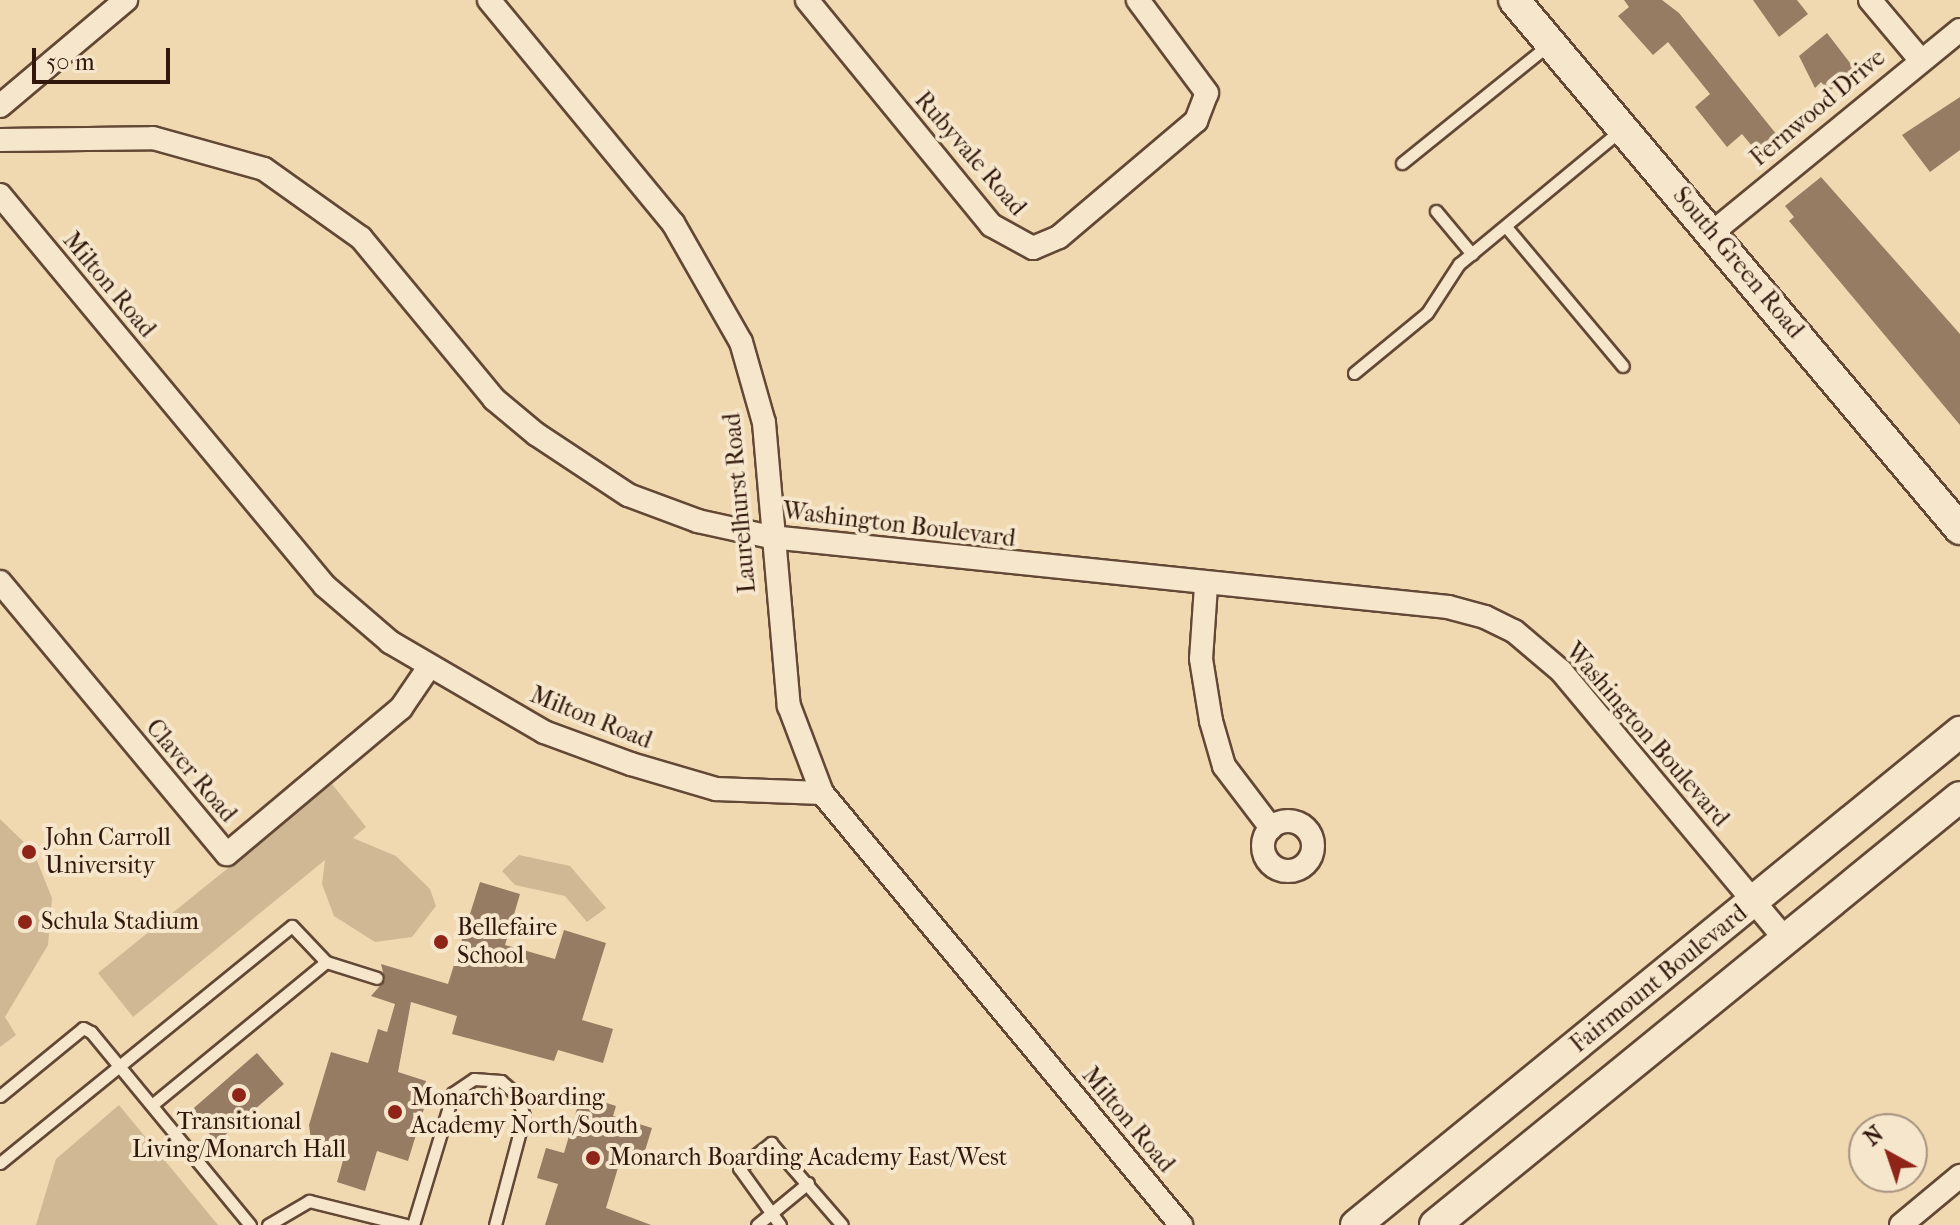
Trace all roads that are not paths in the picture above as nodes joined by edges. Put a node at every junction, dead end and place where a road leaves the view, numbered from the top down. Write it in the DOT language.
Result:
graph roads {
  1 [pos="126,0"];
  2 [pos="489,0"];
  3 [pos="807,0"];
  4 [pos="1138,0"];
  5 [pos="1514,0"];
  6 [pos="1870,0"];
  7 [pos="1960,30"];
  8 [pos="1550,43"];
  9 [pos="1918,57"];
  10 [pos="0,106"];
  11 [pos="1623,129"];
  12 [pos="0,140"];
  13 [pos="1402,163"];
  14 [pos="0,195"];
  15 [pos="1436,211"];
  16 [pos="1507,228"];
  17 [pos="1713,232"];
  18 [pos="1472,254"];
  19 [pos="1623,366"];
  20 [pos="1354,373"];
  21 [pos="1960,529"];
  22 [pos="771,537"];
  23 [pos="0,582"];
  24 [pos="1206,586"];
  25 [pos="429,667"];
  26 [pos="1960,732"];
  27 [pos="822,793"];
  28 [pos="1960,797"];
  29 [pos="1271,828"];
  30 [pos="1754,902"];
  31 [pos="1785,939"];
  32 [pos="326,962"];
  33 [pos="377,978"];
  34 [pos="120,1066"];
  35 [pos="0,1096"];
  36 [pos="152,1105"];
  37 [pos="0,1163"];
  38 [pos="1960,1176"];
  39 [pos="808,1183"];
  40 [pos="770,1214"];
  41 [pos="250,1225"];
  42 [pos="268,1225"];
  43 [pos="406,1225"];
  44 [pos="413,1225"];
  45 [pos="495,1225"];
  46 [pos="757,1225"];
  47 [pos="780,1225"];
  48 [pos="842,1225"];
  49 [pos="1181,1225"];
  50 [pos="1356,1225"];
  51 [pos="1435,1225"];
  52 [pos="1901,1225"];
  1 -- 10 [label="street"];
  2 -- 22 [label="street, Laurelhurst Road"];
  3 -- 4 [label="street, Rubyvale Road"];
  5 -- 8 [label="main road, South Green Road"];
  6 -- 9 [label="street"];
  7 -- 9 [label="street, Fernwood Drive"];
  8 -- 11 [label="main road, South Green Road"];
  8 -- 13 [label="lane"];
  9 -- 17 [label="street, Fernwood Drive"];
  11 -- 16 [label="lane"];
  11 -- 17 [label="main road, South Green Road"];
  12 -- 22 [label="street, Washington Boulevard"];
  14 -- 25 [label="street, Milton Road"];
  15 -- 18 [label="lane"];
  16 -- 18 [label="lane"];
  16 -- 19 [label="lane"];
  17 -- 21 [label="main road, South Green Road"];
  18 -- 20 [label="lane"];
  22 -- 24 [label="street, Washington Boulevard"];
  22 -- 27 [label="street, Laurelhurst Road"];
  23 -- 25 [label="street, Claver Road"];
  24 -- 29 [label="street"];
  24 -- 30 [label="street, Washington Boulevard"];
  25 -- 27 [label="street, Milton Road"];
  26 -- 30 [label="main road, Fairmount Boulevard"];
  27 -- 49 [label="street, Milton Road"];
  28 -- 31 [label="main road, Fairmount Boulevard"];
  30 -- 31 [label="street, Washington Boulevard"];
  30 -- 50 [label="main road, Fairmount Boulevard"];
  31 -- 51 [label="main road, Fairmount Boulevard"];
  32 -- 33 [label="lane"];
  32 -- 34 [label="lane"];
  32 -- 36 [label="lane"];
  34 -- 35 [label="lane"];
  34 -- 36 [label="lane"];
  34 -- 37 [label="lane"];
  36 -- 41 [label="lane"];
  38 -- 52 [label="street"];
  39 -- 40 [label="lane"];
  39 -- 40 [label="lane"];
  39 -- 48 [label="lane"];
  40 -- 46 [label="lane"];
  40 -- 47 [label="lane"];
  42 -- 43 [label="lane"];
  44 -- 45 [label="lane"];
}
